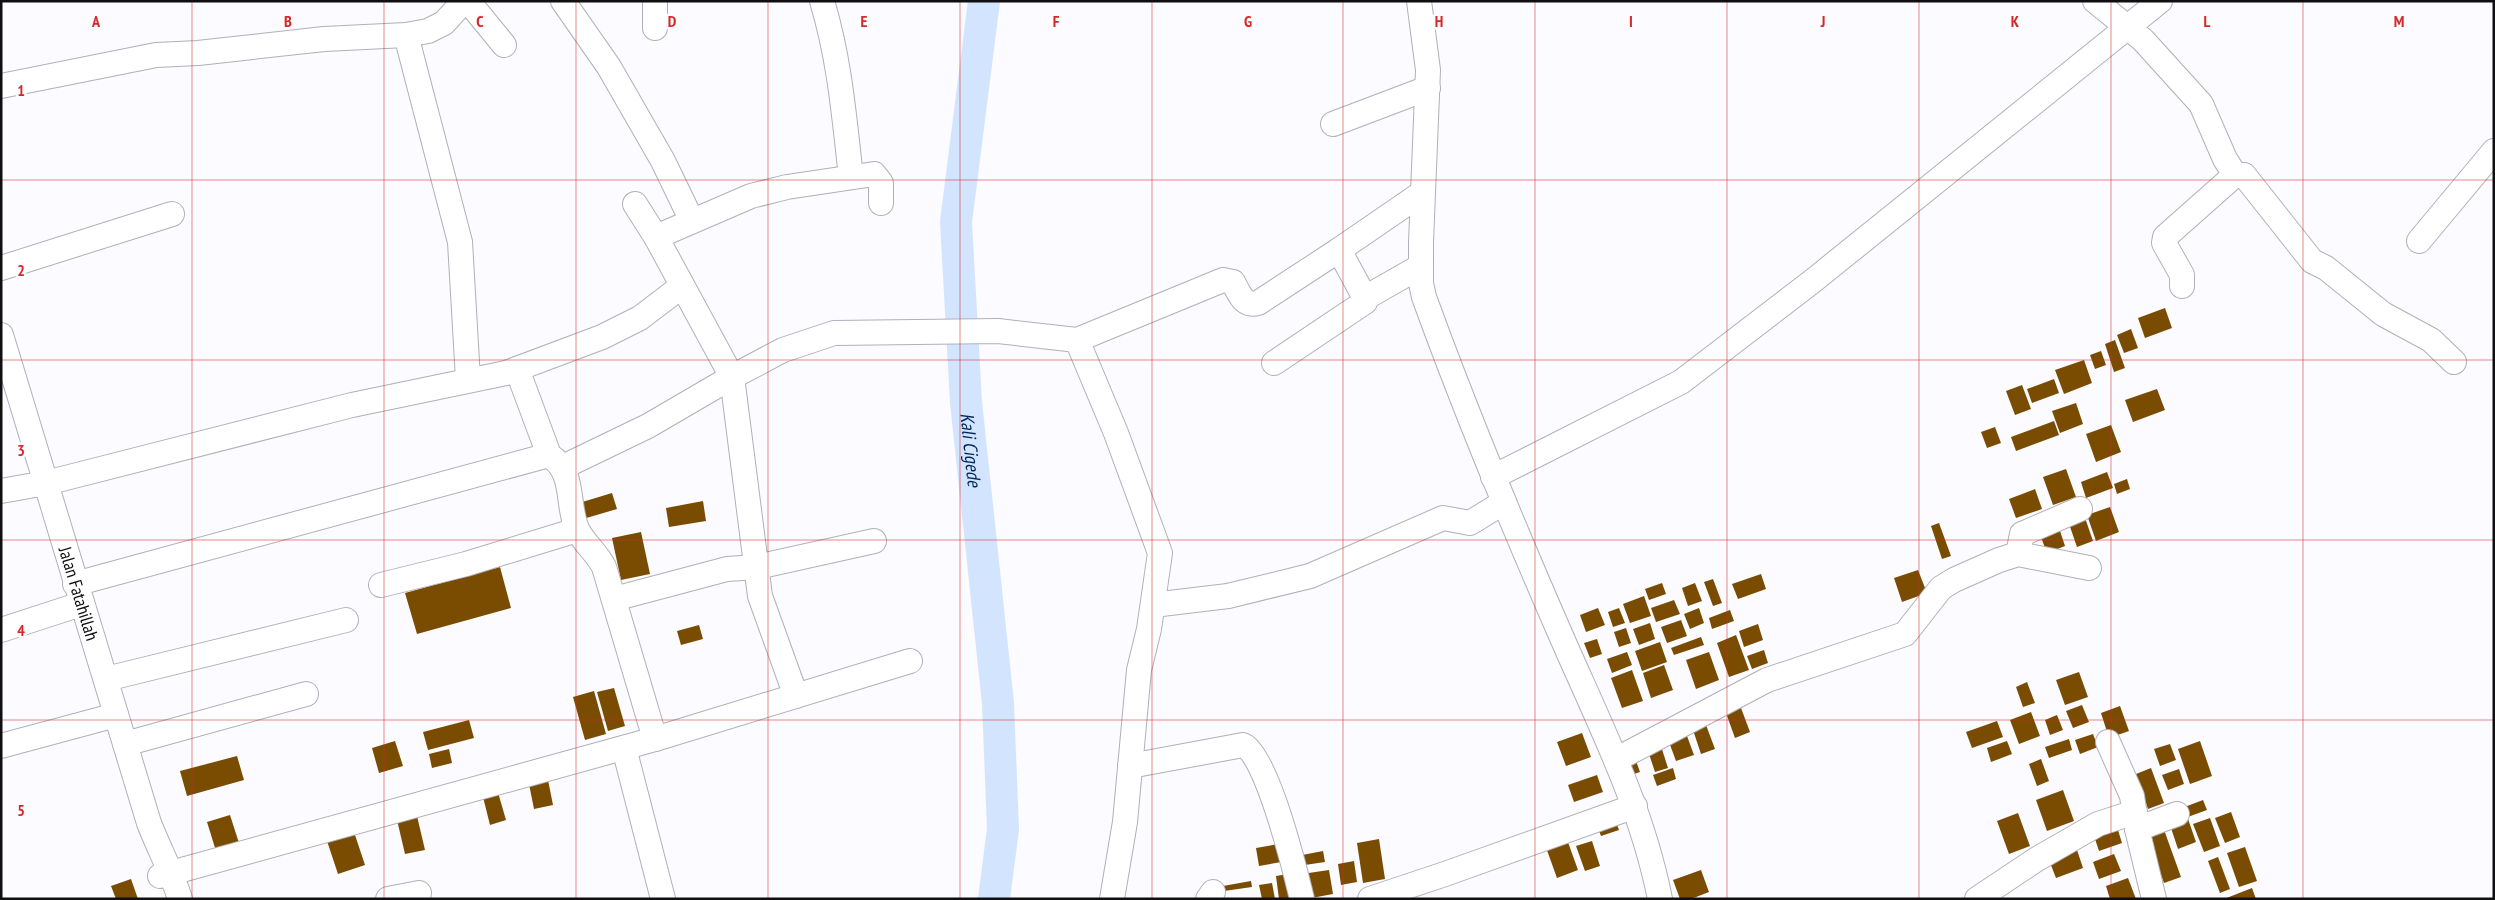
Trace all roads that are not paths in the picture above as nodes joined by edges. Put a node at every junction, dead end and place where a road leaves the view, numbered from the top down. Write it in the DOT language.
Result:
graph roads {
  1 [pos="466,1"];
  2 [pos="563,1"];
  3 [pos="655,1"];
  4 [pos="822,1"];
  5 [pos="1419,1"];
  6 [pos="2095,1"];
  7 [pos="2160,1"];
  8 [pos="655,28"];
  9 [pos="2128,28"];
  10 [pos="406,35"];
  11 [pos="504,45"];
  12 [pos="1,86"];
  13 [pos="1428,88"];
  14 [pos="1333,124"];
  15 [pos="2494,151"];
  16 [pos="2235,175"];
  17 [pos="852,177"];
  18 [pos="1422,193"];
  19 [pos="881,203"];
  20 [pos="635,204"];
  21 [pos="172,214"];
  22 [pos="692,220"];
  23 [pos="656,237"];
  24 [pos="2419,240"];
  25 [pos="1339,250"];
  26 [pos="1421,266"];
  27 [pos="1,268"];
  28 [pos="682,286"];
  29 [pos="2182,286"];
  30 [pos="1365,298"];
  31 [pos="1077,340"];
  32 [pos="3,348"];
  33 [pos="2454,362"];
  34 [pos="1274,363"];
  35 [pos="516,369"];
  36 [pos="732,376"];
  37 [pos="468,379"];
  38 [pos="556,461"];
  39 [pos="1493,477"];
  40 [pos="46,483"];
  41 [pos="1,491"];
  42 [pos="1504,502"];
  43 [pos="2080,509"];
  44 [pos="577,530"];
  45 [pos="874,541"];
  46 [pos="2018,554"];
  47 [pos="757,567"];
  48 [pos="2089,568"];
  49 [pos="382,585"];
  50 [pos="78,594"];
  51 [pos="614,599"];
  52 [pos="1153,605"];
  53 [pos="346,620"];
  54 [pos="1,630"];
  55 [pos="910,661"];
  56 [pos="106,679"];
  57 [pos="306,694"];
  58 [pos="796,696"];
  59 [pos="116,715"];
  60 [pos="655,739"];
  61 [pos="2108,742"];
  62 [pos="125,744"];
  63 [pos="1,746"];
  64 [pos="624,748"];
  65 [pos="1617,759"];
  66 [pos="1130,766"];
  67 [pos="1636,806"];
  68 [pos="2177,814"];
  69 [pos="2136,821"];
  70 [pos="166,883"];
  71 [pos="419,893"];
  72 [pos="391,898"];
  73 [pos="180,899"];
  74 [pos="663,899"];
  75 [pos="1112,899"];
  76 [pos="1302,899"];
  77 [pos="1370,899"];
  78 [pos="1660,899"];
  79 [pos="1977,899"];
  80 [pos="2154,899"];
  1 -- 10 [label="street"];
  1 -- 11 [label="street"];
  2 -- 22 [label="street"];
  3 -- 8 [label="street"];
  4 -- 17 [label="street"];
  5 -- 13 [label="street"];
  6 -- 9 [label="street"];
  7 -- 9 [label="street"];
  9 -- 16 [label="street"];
  9 -- 39 [label="street"];
  10 -- 12 [label="street"];
  10 -- 37 [label="street"];
  13 -- 14 [label="street"];
  13 -- 18 [label="street"];
  15 -- 24 [label="street"];
  16 -- 29 [label="street"];
  16 -- 33 [label="street"];
  17 -- 19 [label="street"];
  17 -- 22 [label="street"];
  18 -- 25 [label="street"];
  18 -- 26 [label="street"];
  20 -- 23 [label="street"];
  21 -- 27 [label="street"];
  22 -- 23 [label="street"];
  23 -- 28 [label="street"];
  25 -- 30 [label="street"];
  25 -- 31 [label="street"];
  26 -- 30 [label="street"];
  26 -- 39 [label="street"];
  28 -- 35 [label="street"];
  28 -- 36 [label="street"];
  30 -- 34 [label="street"];
  31 -- 36 [label="street"];
  31 -- 52 [label="street"];
  32 -- 40 [label="street, Jalan Fatahillah"];
  35 -- 37 [label="street"];
  35 -- 38 [label="street"];
  36 -- 38 [label="street"];
  36 -- 47 [label="street"];
  37 -- 40 [label="street"];
  38 -- 44 [label="street"];
  38 -- 50 [label="street"];
  39 -- 42 [label="street"];
  40 -- 41 [label="street"];
  40 -- 50 [label="street, Jalan Fatahillah"];
  42 -- 52 [label="street"];
  42 -- 65 [label="street"];
  43 -- 46 [label="street"];
  44 -- 49 [label="street"];
  44 -- 51 [label="street"];
  45 -- 47 [label="street"];
  46 -- 48 [label="street"];
  46 -- 65 [label="street"];
  47 -- 51 [label="street"];
  47 -- 58 [label="street"];
  50 -- 54 [label="street"];
  50 -- 56 [label="street, Jalan Fatahillah"];
  51 -- 60 [label="street"];
  52 -- 66 [label="street"];
  53 -- 56 [label="street"];
  55 -- 58 [label="street"];
  56 -- 59 [label="street, Jalan Fatahillah"];
  57 -- 62 [label="street"];
  58 -- 60 [label="street"];
  59 -- 62 [label="street, Jalan Fatahillah"];
  59 -- 63 [label="street"];
  60 -- 64 [label="street"];
  61 -- 69 [label="street"];
  62 -- 70 [label="street, Jalan Fatahillah"];
  64 -- 70 [label="street"];
  64 -- 74 [label="street"];
  65 -- 67 [label="street"];
  66 -- 75 [label="street"];
  66 -- 76 [label="street"];
  67 -- 77 [label="street"];
  67 -- 78 [label="street"];
  68 -- 69 [label="street"];
  69 -- 79 [label="street"];
  69 -- 80 [label="street"];
  70 -- 73 [label="street, Jalan Fatahillah"];
  71 -- 72 [label="street"];
}
